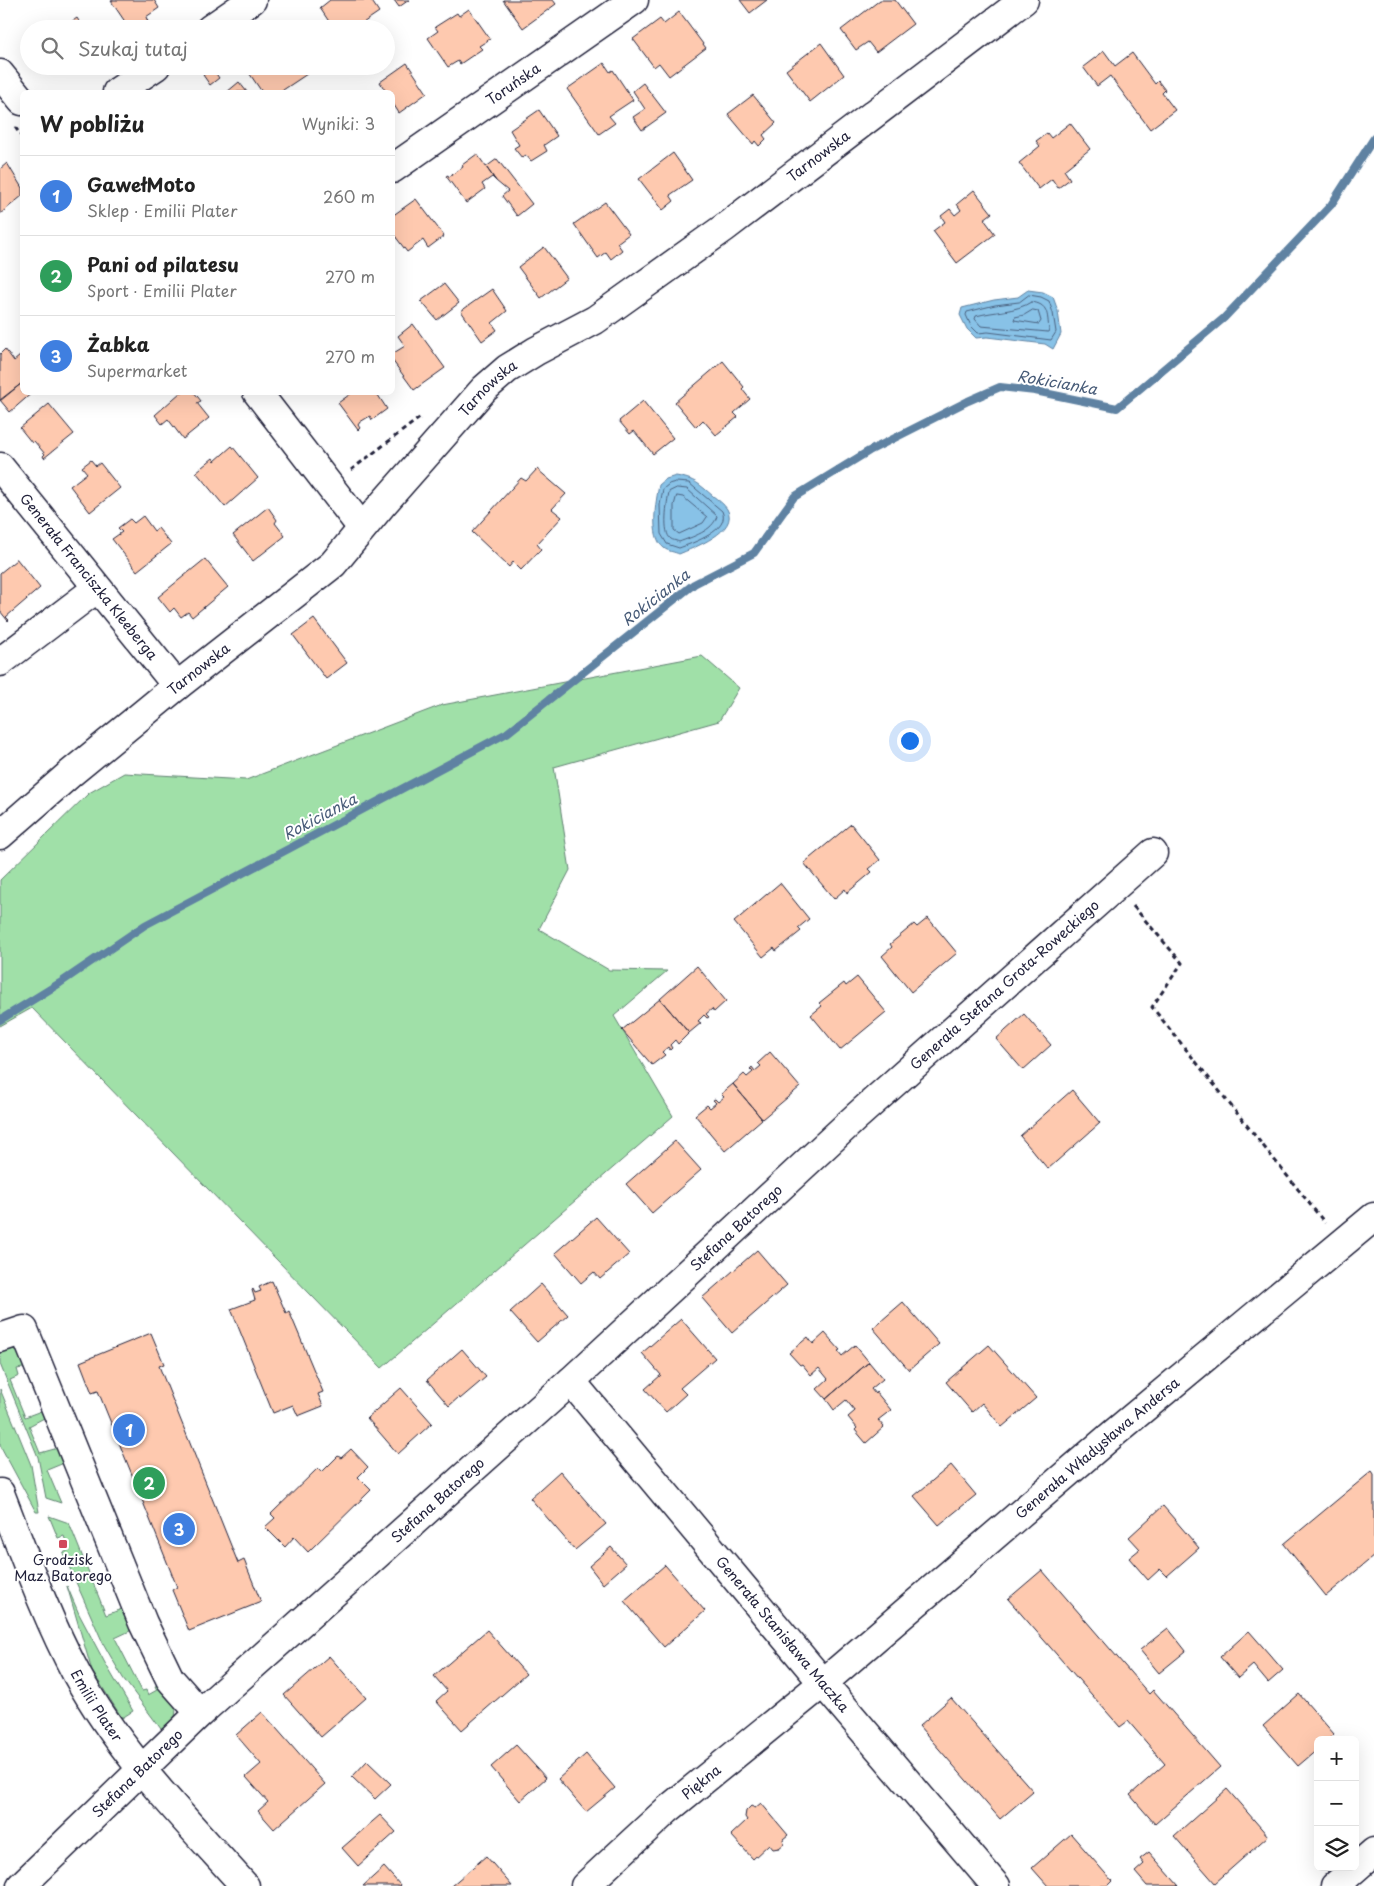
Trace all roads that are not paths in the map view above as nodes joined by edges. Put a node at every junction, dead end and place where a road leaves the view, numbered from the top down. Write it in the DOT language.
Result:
graph roads {
  1 [pos="252,0"];
  2 [pos="634,0"];
  3 [pos="1024,0"];
  4 [pos="223,20"];
  5 [pos="0,74"];
  6 [pos="142,75"];
  7 [pos="120,90"];
  8 [pos="20,99"];
  9 [pos="395,167"];
  10 [pos="259,395"];
  11 [pos="0,468"];
  12 [pos="362,528"];
  13 [pos="96,589"];
  14 [pos="0,662"];
  15 [pos="176,686"];
  16 [pos="0,835"];
  17 [pos="1153,853"];
  18 [pos="856,1117"];
  19 [pos="1374,1217"];
  20 [pos="0,1338"];
  21 [pos="571,1381"];
  22 [pos="0,1493"];
  23 [pos="823,1683"];
  24 [pos="200,1713"];
  25 [pos="143,1770"];
  26 [pos="1374,1852"];
  27 [pos="21,1886"];
  28 [pos="245,1886"];
  29 [pos="585,1886"];
  30 [pos="996,1886"];
  31 [pos="1335,1886"];
  1 -- 4 [label="street"];
  2 -- 9 [label="street, Toruńska"];
  3 -- 12 [label="street, Tarnowska"];
  5 -- 8 [label="street"];
  6 -- 7 [label="street"];
  10 -- 12 [label="street"];
  11 -- 13 [label="street, Generała Franciszka Kleeberga"];
  12 -- 15 [label="street, Tarnowska"];
  13 -- 14 [label="street"];
  13 -- 15 [label="street, Generała Franciszka Kleeberga"];
  15 -- 16 [label="street, Tarnowska"];
  17 -- 18 [label="street, Generała Stefana Grota-Roweckiego"];
  18 -- 21 [label="street, Stefana Batorego"];
  19 -- 23 [label="street, Generała Władysława Andersa"];
  20 -- 24 [label="street"];
  21 -- 23 [label="street, Generała Stanisława Maczka"];
  21 -- 24 [label="street, Stefana Batorego"];
  22 -- 25 [label="street, Emilii Plater"];
  23 -- 29 [label="street, Piękna"];
  23 -- 30 [label="street, Generała Stanisława Maczka"];
  24 -- 25 [label="street, Stefana Batorego"];
  25 -- 27 [label="street, Stefana Batorego"];
  25 -- 28 [label="street, Emilii Plater"];
  26 -- 31 [label="street"];
}
